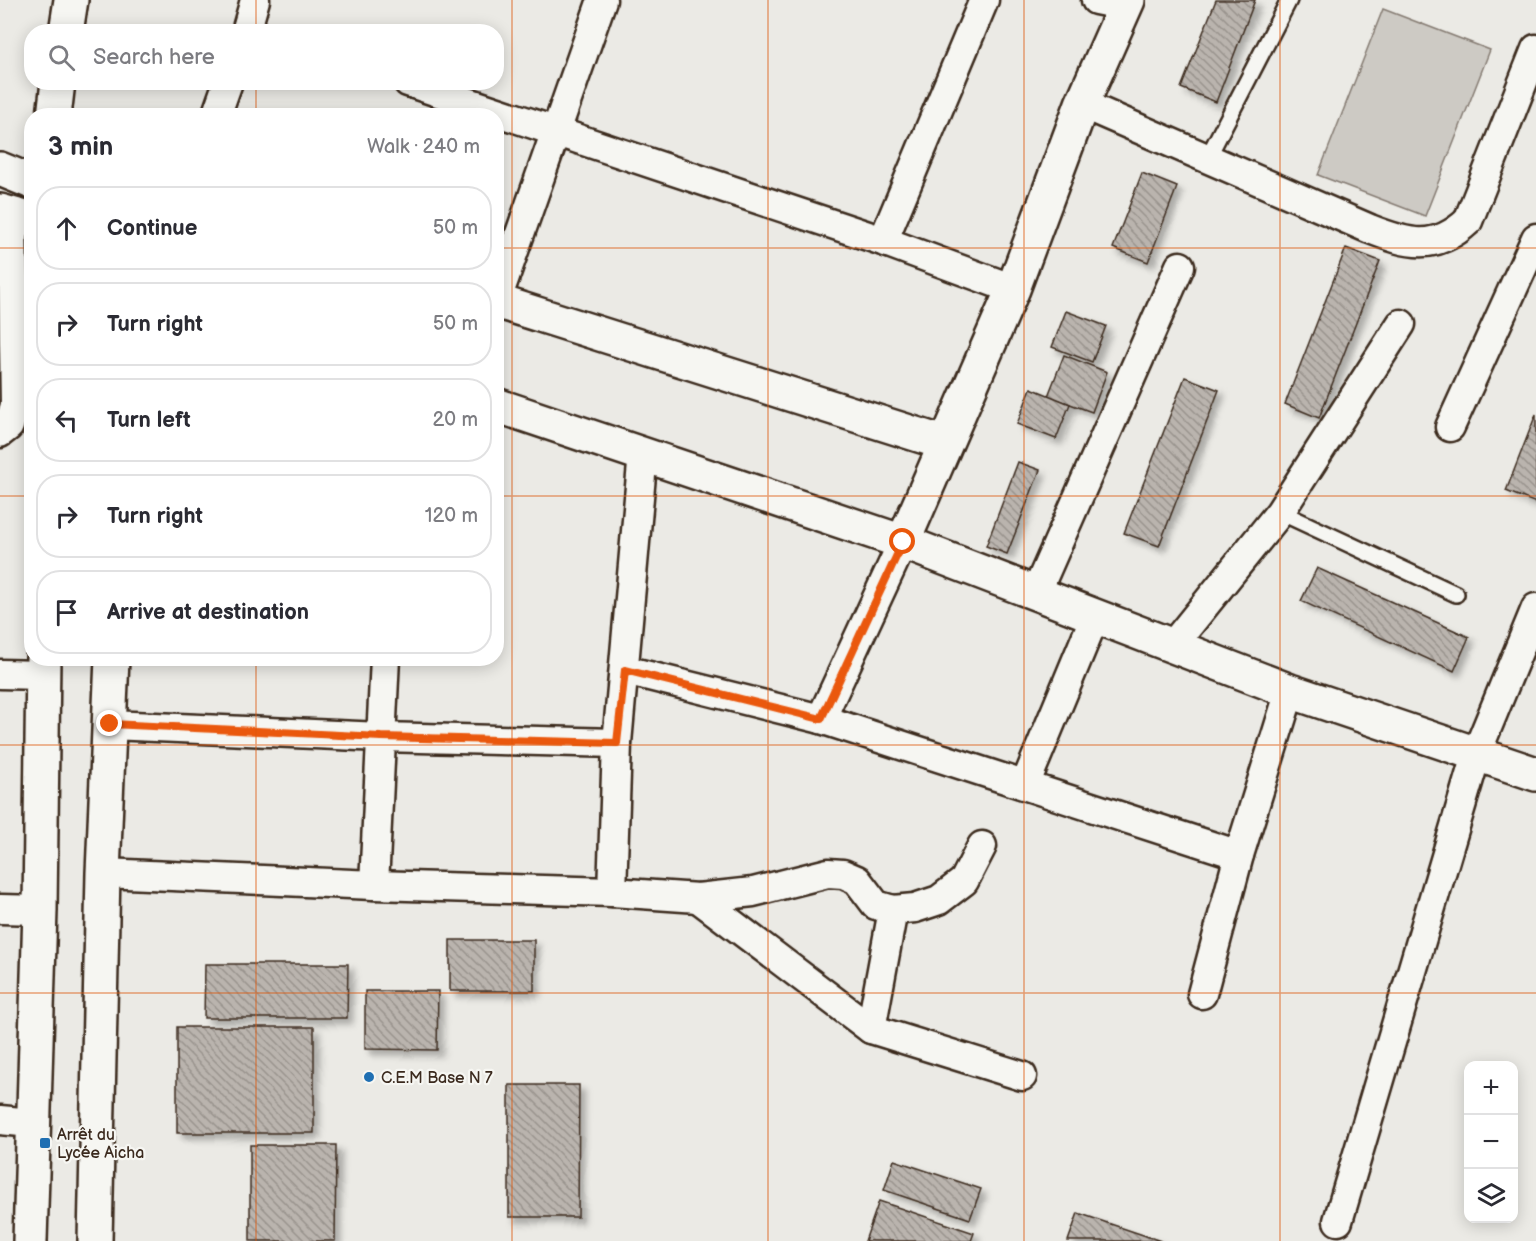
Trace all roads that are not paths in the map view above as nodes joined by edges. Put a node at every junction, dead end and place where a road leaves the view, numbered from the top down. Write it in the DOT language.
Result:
graph roads {
  1 [pos="71,0"];
  2 [pos="255,0"];
  3 [pos="602,0"];
  4 [pos="984,0"];
  5 [pos="1289,0"];
  6 [pos="1117,2"];
  7 [pos="67,24"];
  8 [pos="250,24"];
  9 [pos="1536,49"];
  10 [pos="57,90"];
  11 [pos="225,90"];
  12 [pos="432,90"];
  13 [pos="1082,104"];
  14 [pos="55,108"];
  15 [pos="219,108"];
  16 [pos="487,108"];
  17 [pos="504,114"];
  18 [pos="556,131"];
  19 [pos="1207,159"];
  20 [pos="0,169"];
  21 [pos="24,179"];
  22 [pos="14,216"];
  23 [pos="1536,237"];
  24 [pos="884,241"];
  25 [pos="1180,266"];
  26 [pos="504,281"];
  27 [pos="1013,289"];
  28 [pos="504,303"];
  29 [pos="1401,324"];
  30 [pos="504,408"];
  31 [pos="1450,427"];
  32 [pos="0,433"];
  33 [pos="944,443"];
  34 [pos="644,453"];
  35 [pos="1280,512"];
  36 [pos="903,542"];
  37 [pos="1036,593"];
  38 [pos="1456,594"];
  39 [pos="1536,608"];
  40 [pos="1095,616"];
  41 [pos="1172,646"];
  42 [pos="112,666"];
  43 [pos="385,666"];
  44 [pos="43,667"];
  45 [pos="625,670"];
  46 [pos="0,674"];
  47 [pos="1290,691"];
  48 [pos="821,719"];
  49 [pos="110,724"];
  50 [pos="381,737"];
  51 [pos="617,743"];
  52 [pos="1477,752"];
  53 [pos="1536,774"];
  54 [pos="1025,785"];
  55 [pos="982,846"];
  56 [pos="1239,855"];
  57 [pos="102,873"];
  58 [pos="374,885"];
  59 [pos="612,892"];
  60 [pos="698,898"];
  61 [pos="0,909"];
  62 [pos="40,910"];
  63 [pos="893,910"];
  64 [pos="1202,994"];
  65 [pos="871,1029"];
  66 [pos="1022,1076"];
  67 [pos="0,1120"];
  68 [pos="32,1123"];
  69 [pos="1338,1221"];
  70 [pos="30,1241"];
  71 [pos="95,1241"];
  1 -- 7 [label="street"];
  2 -- 8 [label="street"];
  3 -- 18 [label="street"];
  4 -- 24 [label="street"];
  5 -- 19 [label="lane"];
  6 -- 13 [label="street"];
  9 -- 19 [label="street"];
  10 -- 14 [label="street"];
  11 -- 15 [label="street"];
  12 -- 16 [label="street"];
  13 -- 19 [label="street"];
  13 -- 27 [label="street"];
  17 -- 18 [label="street"];
  18 -- 24 [label="street"];
  18 -- 26 [label="street"];
  20 -- 21 [label="street"];
  22 -- 32 [label="street"];
  23 -- 31 [label="street"];
  24 -- 27 [label="street"];
  25 -- 37 [label="street"];
  27 -- 33 [label="street"];
  28 -- 33 [label="street"];
  29 -- 35 [label="street"];
  30 -- 34 [label="street"];
  33 -- 36 [label="street"];
  34 -- 36 [label="street"];
  34 -- 45 [label="street"];
  35 -- 38 [label="lane"];
  35 -- 41 [label="street"];
  36 -- 37 [label="street"];
  36 -- 48 [label="street"];
  37 -- 40 [label="street"];
  39 -- 52 [label="street"];
  40 -- 41 [label="street"];
  40 -- 54 [label="street"];
  41 -- 47 [label="street"];
  42 -- 49 [label="street"];
  43 -- 50 [label="street"];
  44 -- 46 [label="street"];
  44 -- 62 [label="street"];
  45 -- 48 [label="street"];
  45 -- 51 [label="street"];
  47 -- 52 [label="street"];
  47 -- 56 [label="street"];
  48 -- 54 [label="street"];
  49 -- 50 [label="street"];
  49 -- 57 [label="street"];
  50 -- 51 [label="street"];
  50 -- 58 [label="street"];
  51 -- 59 [label="street"];
  52 -- 53 [label="street"];
  52 -- 69 [label="street"];
  54 -- 56 [label="street"];
  55 -- 63 [label="street"];
  56 -- 64 [label="street"];
  57 -- 58 [label="street"];
  57 -- 71 [label="street"];
  58 -- 59 [label="street"];
  59 -- 60 [label="street"];
  60 -- 63 [label="street"];
  60 -- 65 [label="street"];
  61 -- 62 [label="street"];
  62 -- 68 [label="street"];
  63 -- 65 [label="street"];
  65 -- 66 [label="street"];
  67 -- 68 [label="street"];
  68 -- 70 [label="street"];
}
